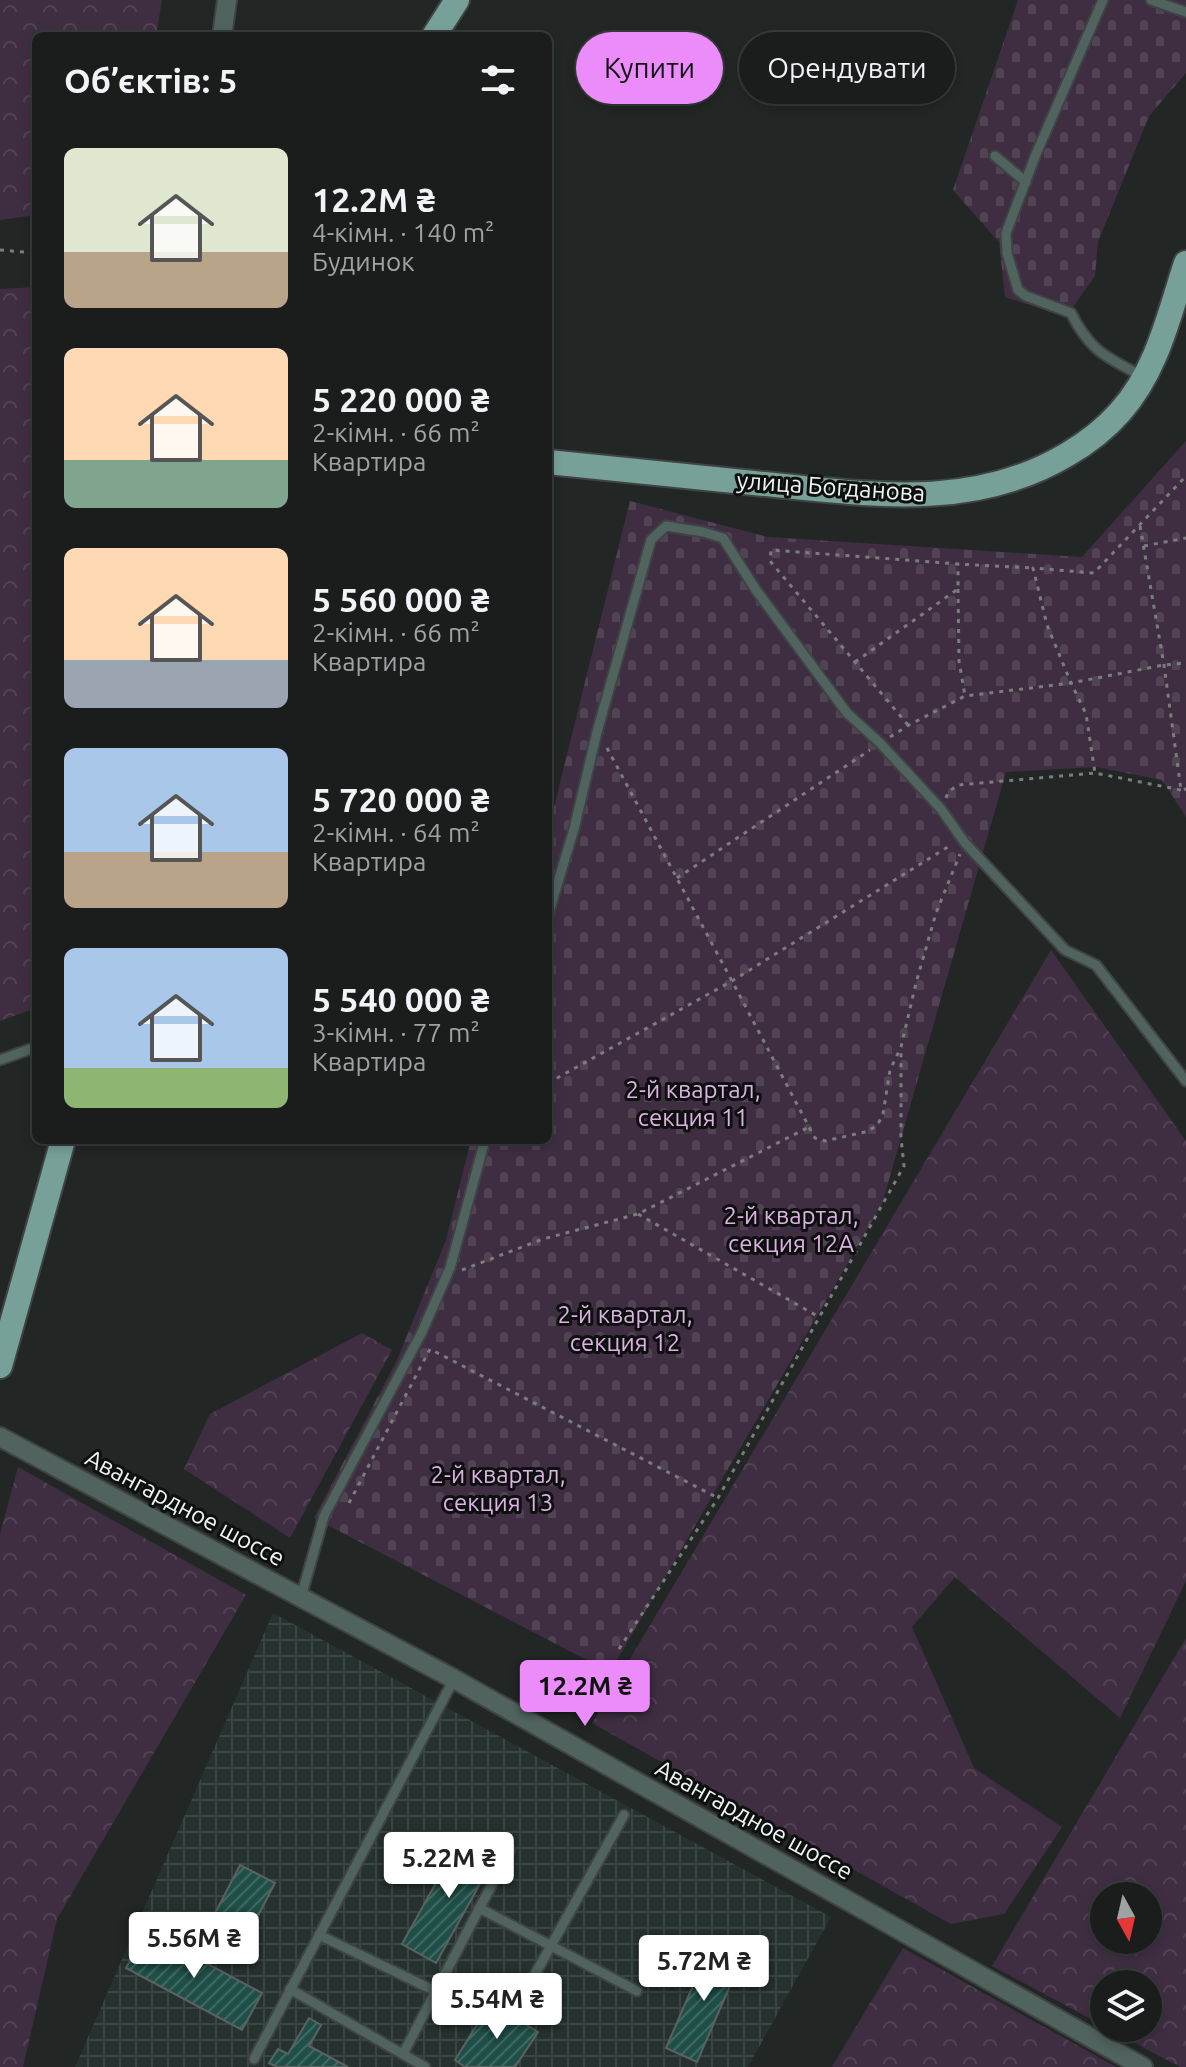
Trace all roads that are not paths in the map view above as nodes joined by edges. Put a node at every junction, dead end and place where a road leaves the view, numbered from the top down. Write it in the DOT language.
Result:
graph roads {
  1 [pos="227,0"];
  2 [pos="457,0"];
  3 [pos="1103,0"];
  4 [pos="1151,0"];
  5 [pos="1186,12"];
  6 [pos="223,32"];
  7 [pos="437,32"];
  8 [pos="995,156"];
  9 [pos="1026,182"];
  10 [pos="1186,263"];
  11 [pos="1145,377"];
  12 [pos="552,462"];
  13 [pos="552,902"];
  14 [pos="32,1048"];
  15 [pos="0,1060"];
  16 [pos="1186,1081"];
  17 [pos="62,1144"];
  18 [pos="484,1144"];
  19 [pos="0,1366"];
  20 [pos="0,1437"];
  21 [pos="301,1597"];
  22 [pos="454,1679"];
  23 [pos="624,1815"];
  24 [pos="510,1850"];
  25 [pos="479,1908"];
  26 [pos="319,1935"];
  27 [pos="551,1946"];
  28 [pos="290,1989"];
  29 [pos="435,1991"];
  30 [pos="637,1991"];
  31 [pos="524,1994"];
  32 [pos="403,2054"];
  33 [pos="254,2059"];
  34 [pos="422,2066"];
  35 [pos="1143,2067"];
  1 -- 6 [label="street"];
  2 -- 7 [label="main road"];
  3 -- 9 [label="lane"];
  4 -- 5 [label="lane"];
  8 -- 9 [label="lane"];
  9 -- 11 [label="lane"];
  10 -- 11 [label="main road, улица Богданова"];
  11 -- 12 [label="main road, улица Богданова"];
  13 -- 16 [label="lane"];
  14 -- 15 [label="lane"];
  17 -- 19 [label="main road"];
  18 -- 21 [label="lane"];
  20 -- 21 [label="street, Авангардное шоссе"];
  21 -- 22 [label="street, Авангардное шоссе"];
  22 -- 26 [label="lane"];
  22 -- 35 [label="street, Авангардное шоссе"];
  23 -- 27 [label="lane"];
  24 -- 25 [label="lane"];
  25 -- 27 [label="lane"];
  25 -- 29 [label="lane"];
  26 -- 28 [label="lane"];
  26 -- 29 [label="lane"];
  27 -- 30 [label="lane"];
  27 -- 31 [label="lane"];
  28 -- 32 [label="lane"];
  28 -- 33 [label="lane"];
  29 -- 32 [label="lane"];
  32 -- 34 [label="lane"];
}
